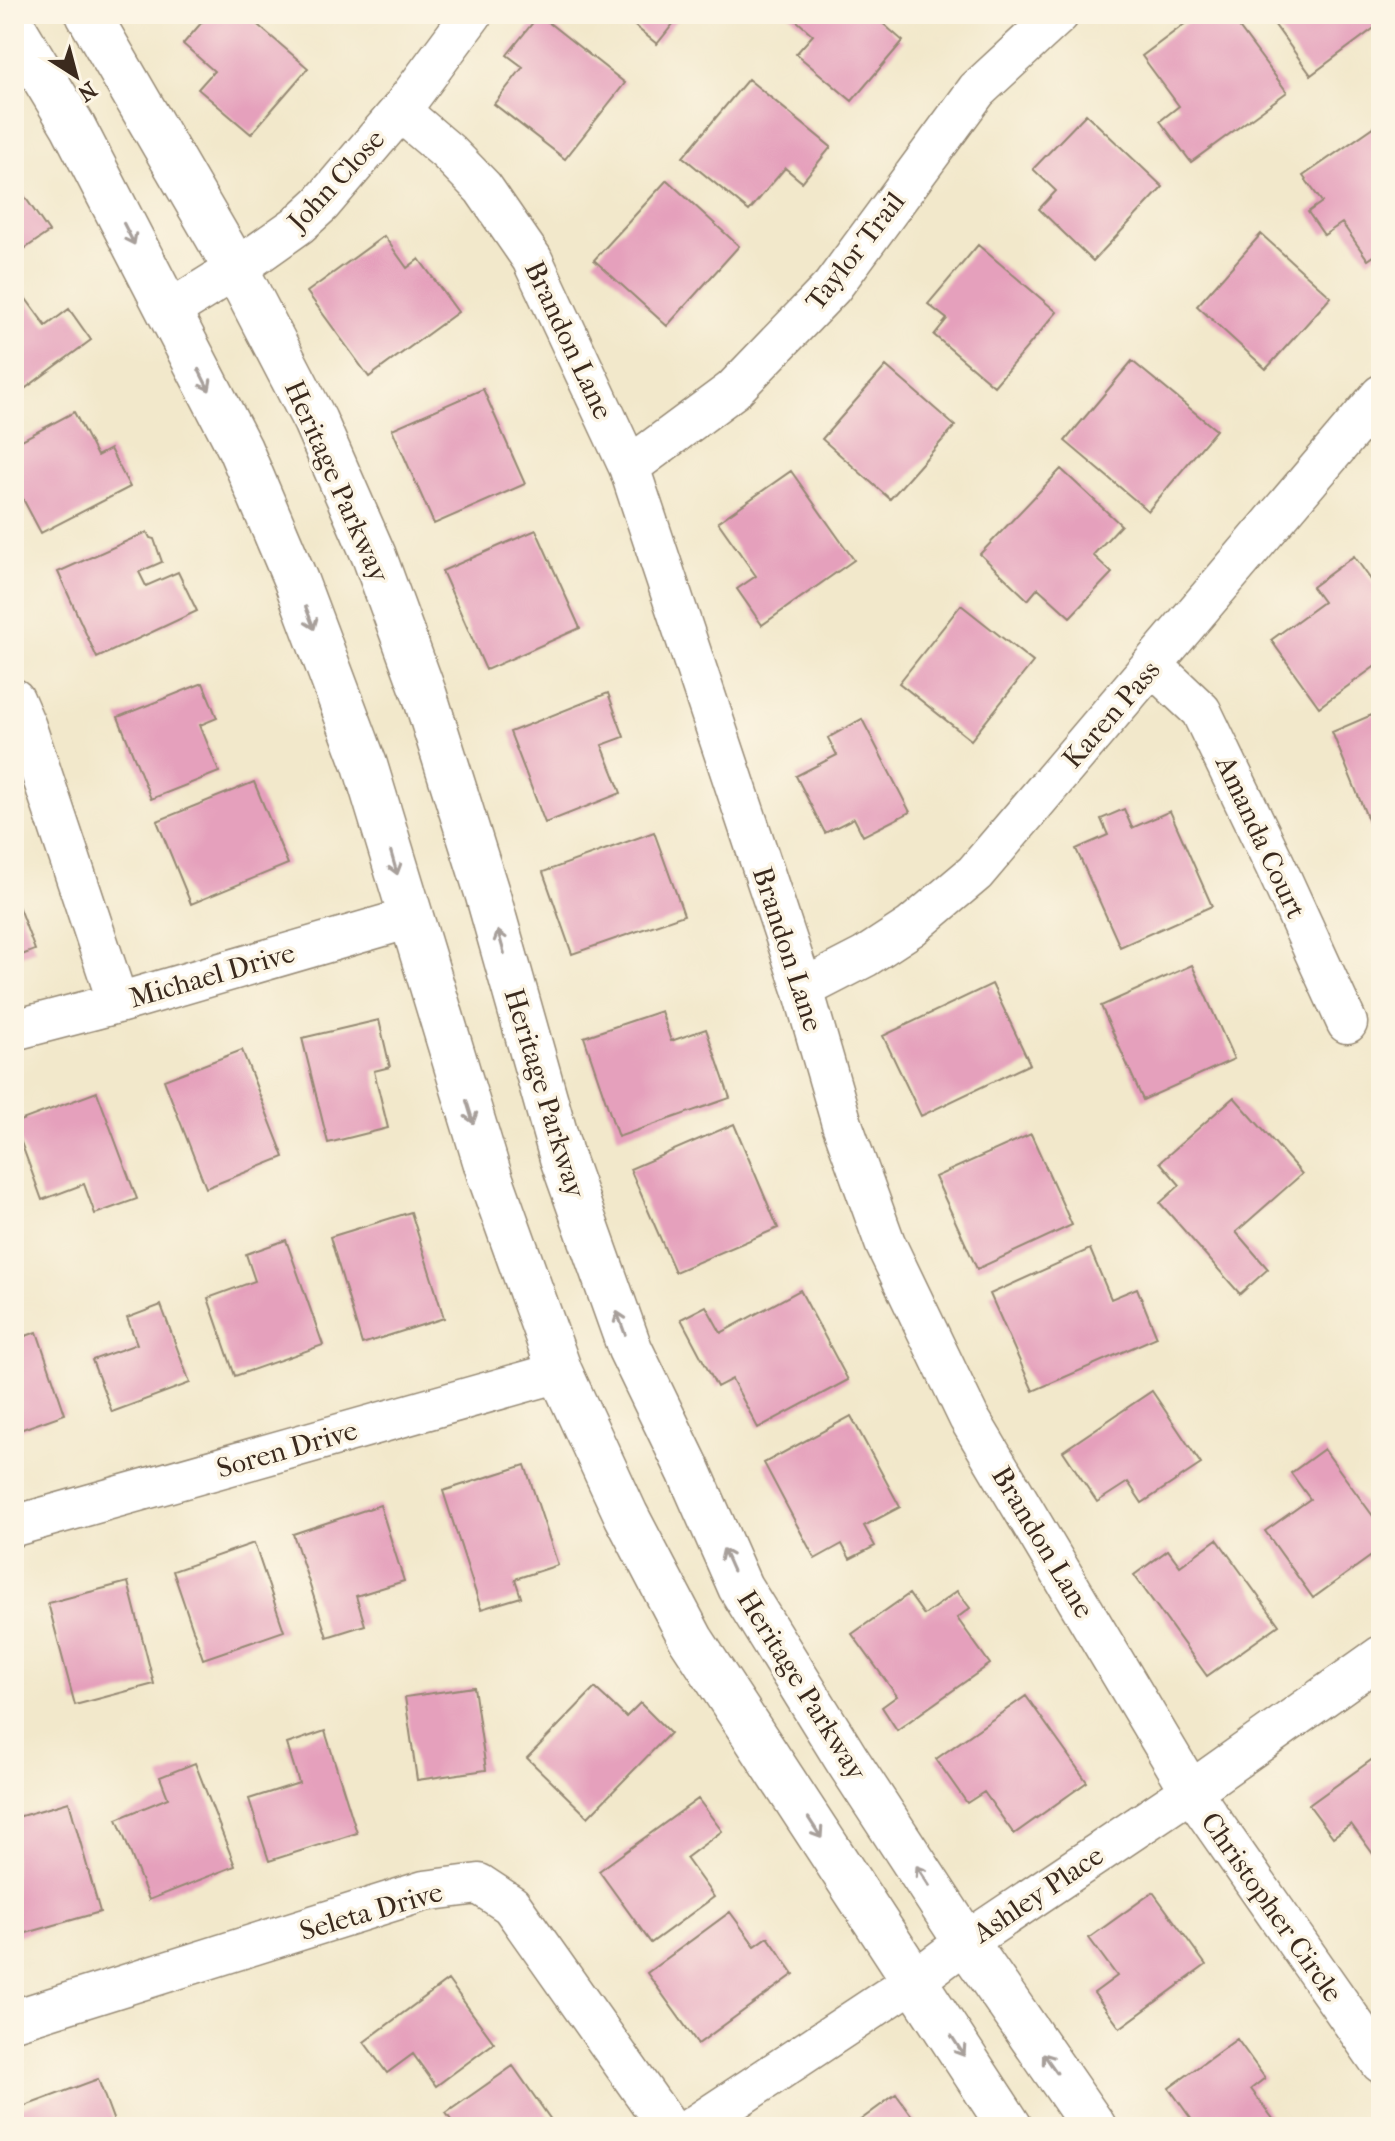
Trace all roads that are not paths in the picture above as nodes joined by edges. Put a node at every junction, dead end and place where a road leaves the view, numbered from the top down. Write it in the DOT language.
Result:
graph roads {
  1 [pos="88,14"];
  2 [pos="472,14"];
  3 [pos="1059,14"];
  4 [pos="14,28"];
  5 [pos="400,111"];
  6 [pos="236,269"];
  7 [pos="169,311"];
  8 [pos="1381,395"];
  9 [pos="629,467"];
  10 [pos="1153,666"];
  11 [pos="14,699"];
  12 [pos="410,918"];
  13 [pos="803,989"];
  14 [pos="118,1003"];
  15 [pos="1347,1023"];
  16 [pos="14,1030"];
  17 [pos="560,1372"];
  18 [pos="14,1526"];
  19 [pos="1381,1656"];
  20 [pos="1191,1791"];
  21 [pos="966,1942"];
  22 [pos="915,1980"];
  23 [pos="14,2020"];
  24 [pos="1381,2063"];
  25 [pos="668,2127"];
  26 [pos="693,2127"];
  27 [pos="1010,2127"];
  28 [pos="1094,2127"];
  1 -- 6 [label="main road, Heritage Parkway"];
  2 -- 5 [label="street, John Close"];
  3 -- 9 [label="street, Taylor Trail"];
  4 -- 7 [label="main road, one-way"];
  5 -- 6 [label="street, John Close"];
  5 -- 9 [label="street, Brandon Lane"];
  6 -- 7 [label="street, John Close"];
  21 -- 6 [label="main road, Heritage Parkway, one-way"];
  7 -- 12 [label="main road, one-way"];
  8 -- 10 [label="street, Karen Pass"];
  9 -- 13 [label="street, Brandon Lane"];
  10 -- 13 [label="street, Karen Pass"];
  10 -- 15 [label="street, Amanda Court"];
  11 -- 14 [label="street"];
  12 -- 14 [label="street, Michael Drive"];
  12 -- 17 [label="main road, one-way"];
  13 -- 20 [label="street, Brandon Lane"];
  14 -- 16 [label="street, Michael Drive"];
  17 -- 18 [label="street, Soren Drive"];
  17 -- 22 [label="main road, one-way"];
  19 -- 20 [label="street, Ashley Place"];
  20 -- 21 [label="street, Ashley Place"];
  20 -- 24 [label="street, Christopher Circle"];
  21 -- 22 [label="street, Ashley Place"];
  28 -- 21 [label="main road, Heritage Parkway, one-way"];
  22 -- 26 [label="street, Ashley Place"];
  22 -- 27 [label="main road, one-way"];
  23 -- 25 [label="street, Seleta Drive"];
}
